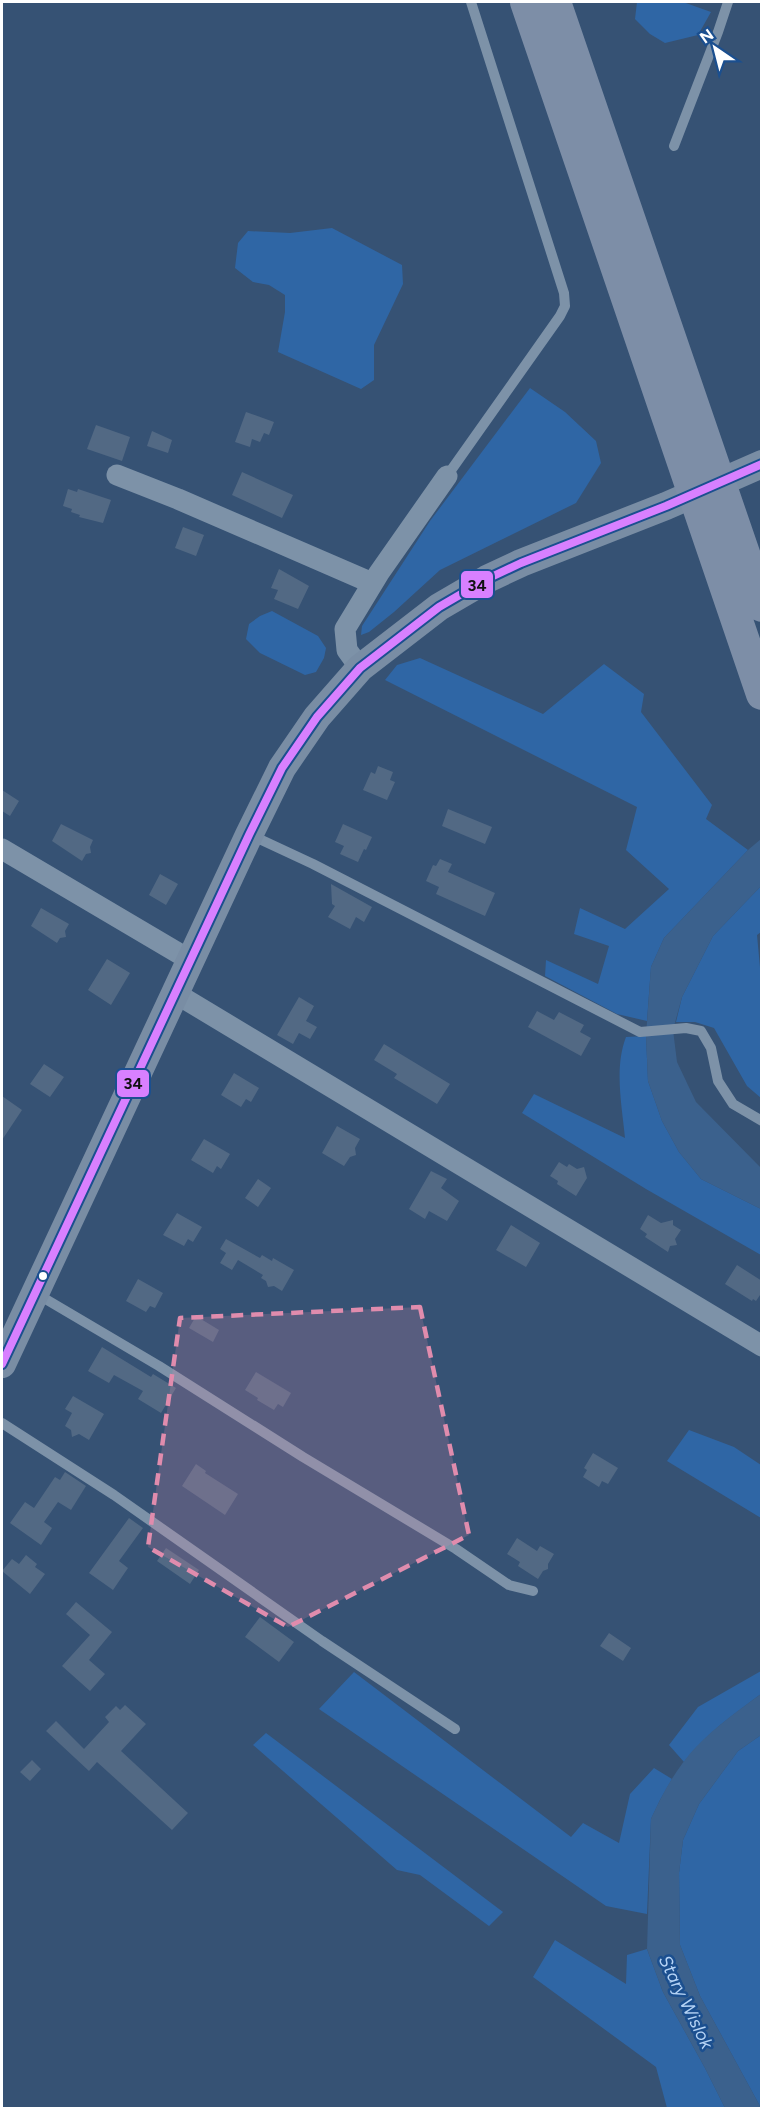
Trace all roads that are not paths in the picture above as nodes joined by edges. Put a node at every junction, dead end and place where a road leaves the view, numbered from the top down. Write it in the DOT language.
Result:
graph roads {
  1 [pos="471,2"];
  2 [pos="526,2"];
  3 [pos="555,2"];
  4 [pos="728,2"];
  5 [pos="674,146"];
  6 [pos="697,461"];
  7 [pos="762,464"];
  8 [pos="117,475"];
  9 [pos="447,476"];
  10 [pos="718,524"];
  11 [pos="372,583"];
  12 [pos="762,606"];
  13 [pos="360,668"];
  14 [pos="762,694"];
  15 [pos="249,835"];
  16 [pos="2,849"];
  17 [pos="190,960"];
  18 [pos="175,993"];
  19 [pos="762,1121"];
  20 [pos="35,1293"];
  21 [pos="762,1346"];
  22 [pos="2,1364"];
  23 [pos="2,1423"];
  24 [pos="533,1591"];
  25 [pos="454,1729"];
  1 -- 9 [label="lane"];
  2 -- 6 [label="main road"];
  3 -- 6 [label="main road"];
  4 -- 5 [label="lane"];
  6 -- 10 [label="main road"];
  7 -- 13 [label="street"];
  8 -- 11 [label="street"];
  9 -- 11 [label="street"];
  10 -- 12 [label="main road"];
  10 -- 14 [label="main road"];
  11 -- 13 [label="street"];
  13 -- 15 [label="street"];
  15 -- 17 [label="street"];
  15 -- 19 [label="lane"];
  16 -- 17 [label="street"];
  17 -- 18 [label="street"];
  18 -- 20 [label="street"];
  18 -- 21 [label="street"];
  20 -- 22 [label="street"];
  20 -- 24 [label="lane"];
  23 -- 25 [label="lane"];
}
